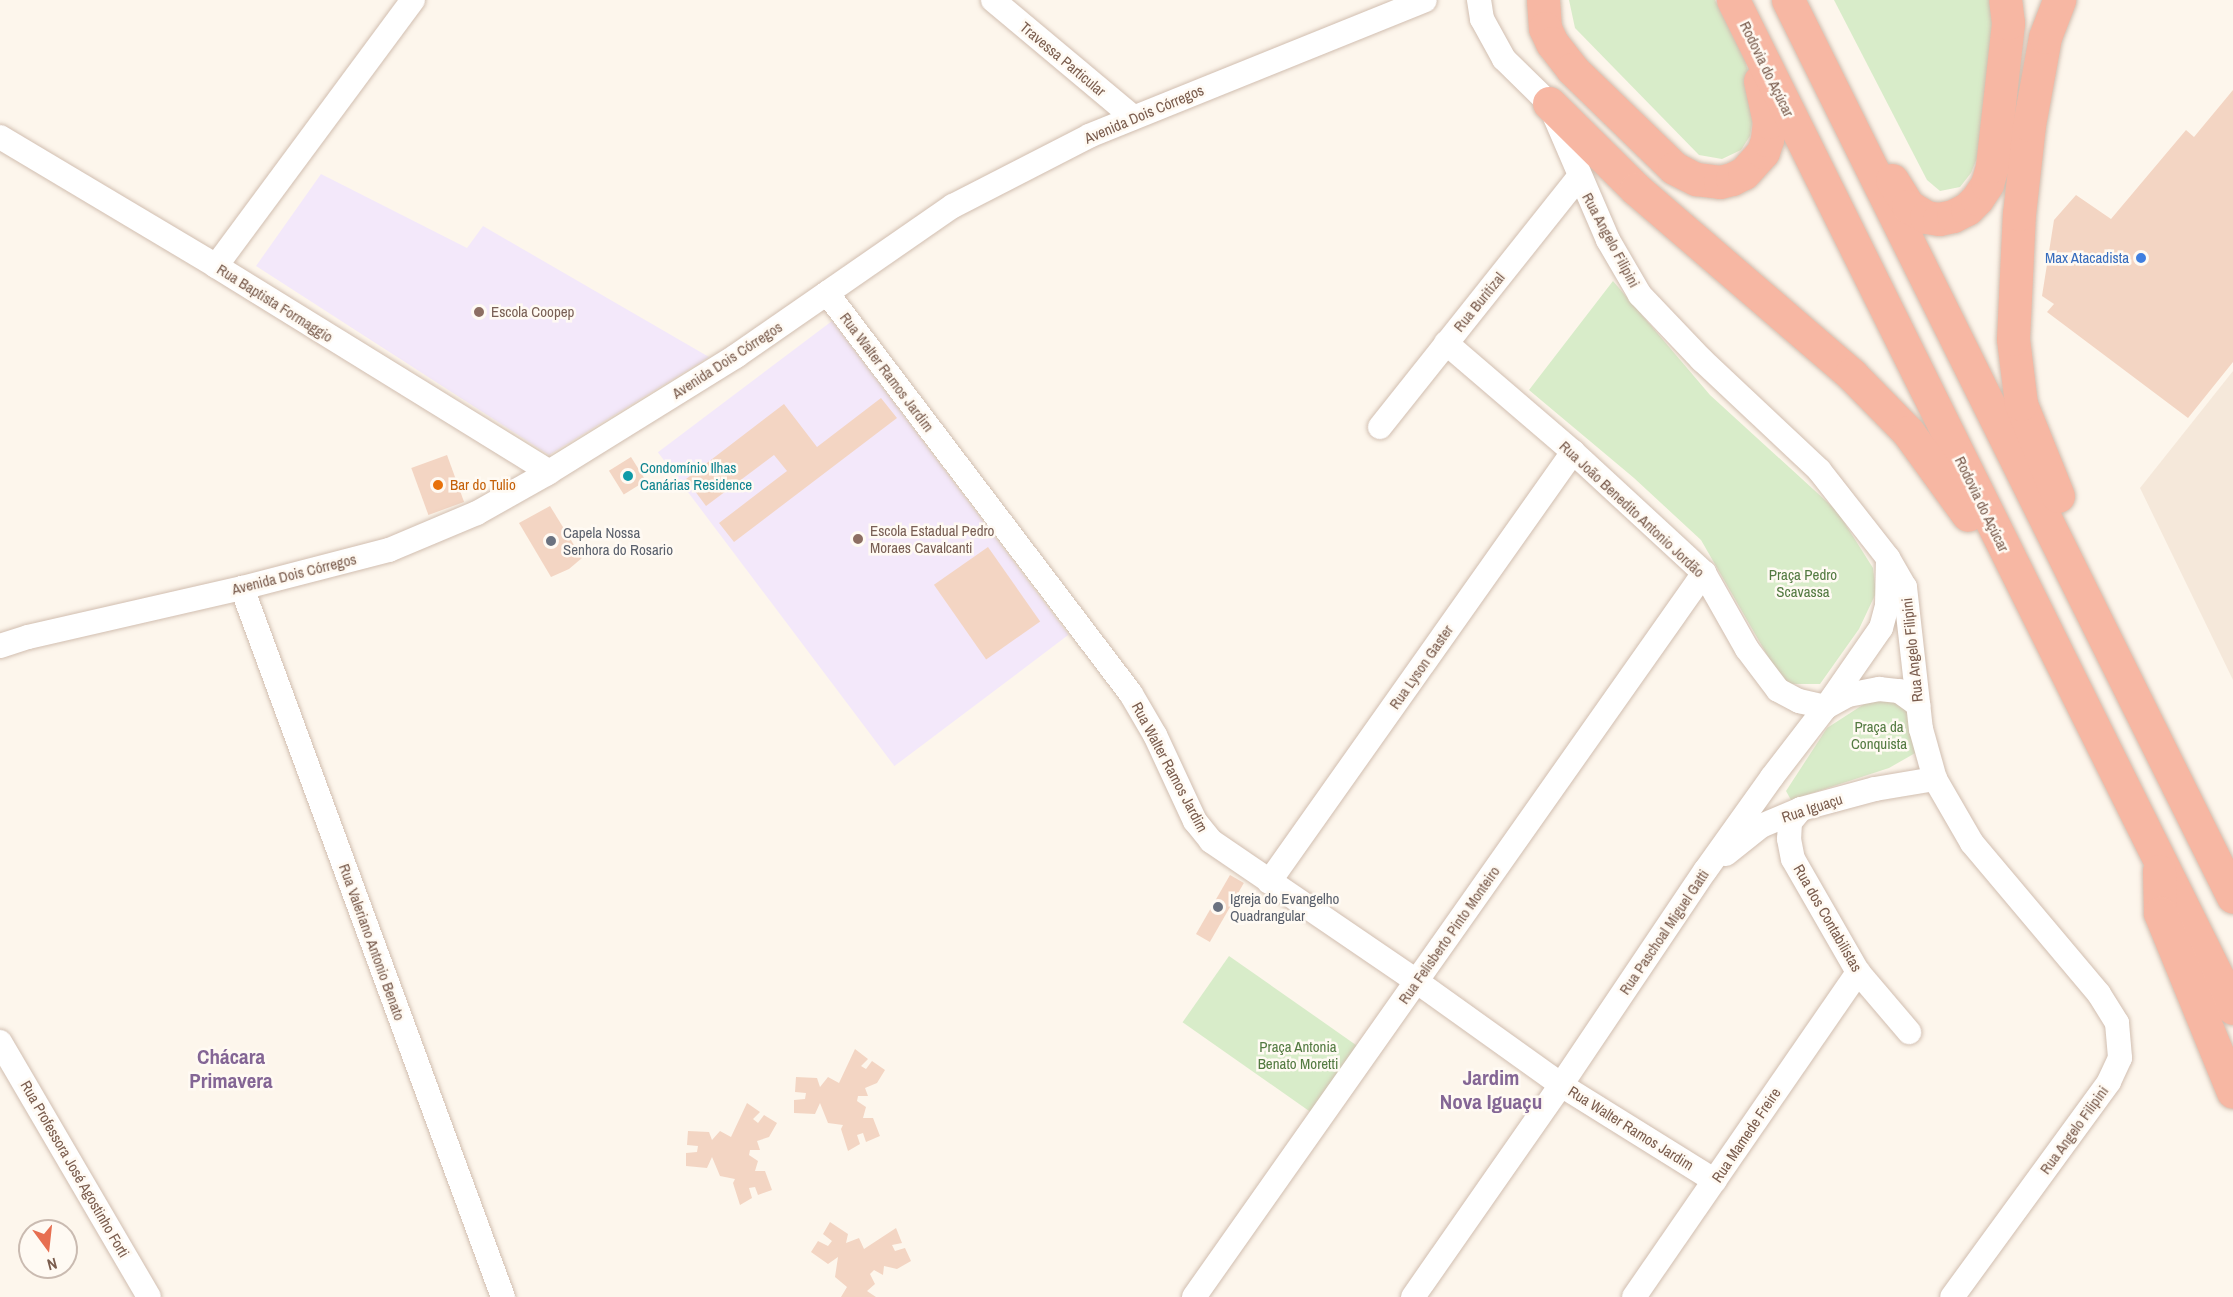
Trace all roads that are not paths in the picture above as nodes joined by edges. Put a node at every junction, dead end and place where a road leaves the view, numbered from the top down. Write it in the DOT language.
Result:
graph roads {
  1 [pos="413,0"];
  2 [pos="993,0"];
  3 [pos="1425,0"];
  4 [pos="1479,0"];
  5 [pos="1543,0"];
  6 [pos="1788,0"];
  7 [pos="2005,0"];
  8 [pos="2059,0"];
  9 [pos="1739,12"];
  10 [pos="1816,58"];
  11 [pos="1549,103"];
  12 [pos="1133,117"];
  13 [pos="0,137"];
  14 [pos="1579,177"];
  15 [pos="216,266"];
  16 [pos="827,293"];
  17 [pos="1446,343"];
  18 [pos="1380,427"];
  19 [pos="1572,452"];
  20 [pos="549,472"];
  21 [pos="1888,558"];
  22 [pos="1704,573"];
  23 [pos="242,588"];
  24 [pos="0,646"];
  25 [pos="2054,649"];
  26 [pos="2130,686"];
  27 [pos="1918,705"];
  28 [pos="1826,707"];
  29 [pos="1772,777"];
  30 [pos="1935,779"];
  31 [pos="1801,809"];
  32 [pos="1761,826"];
  33 [pos="2205,841"];
  34 [pos="2158,857"];
  35 [pos="1793,859"];
  36 [pos="2233,861"];
  37 [pos="1705,871"];
  38 [pos="1269,882"];
  39 [pos="2233,897"];
  40 [pos="1858,972"];
  41 [pos="1416,981"];
  42 [pos="2233,1008"];
  43 [pos="1909,1032"];
  44 [pos="0,1042"];
  45 [pos="1562,1084"];
  46 [pos="2233,1092"];
  47 [pos="1715,1181"];
  48 [pos="149,1297"];
  49 [pos="503,1297"];
  50 [pos="1194,1297"];
  51 [pos="1413,1297"];
  52 [pos="1634,1297"];
  53 [pos="1952,1297"];
  1 -- 15 [label="street"];
  2 -- 12 [label="street, Travessa Particular"];
  3 -- 12 [label="street, Avenida Dois Córregos"];
  4 -- 11 [label="street, Rua Angelo Filipini"];
  5 -- 9 [label="highway"];
  6 -- 10 [label="highway"];
  7 -- 10 [label="highway"];
  8 -- 26 [label="highway"];
  9 -- 25 [label="highway, Rodovia do Açúcar"];
  10 -- 26 [label="highway"];
  11 -- 14 [label="street, Rua Angelo Filipini"];
  11 -- 25 [label="highway"];
  12 -- 16 [label="street, Avenida Dois Córregos"];
  13 -- 15 [label="street, Rua Baptista Formaggio"];
  14 -- 17 [label="street, Rua Buritizal"];
  14 -- 21 [label="street, Rua Angelo Filipini"];
  15 -- 20 [label="street, Rua Baptista Formaggio"];
  16 -- 20 [label="street, Avenida Dois Córregos"];
  16 -- 38 [label="street, Rua Walter Ramos Jardim"];
  17 -- 18 [label="street, Rua Buritizal"];
  17 -- 19 [label="street, Rua João Benedito Antonio Jordão"];
  19 -- 22 [label="street, Rua João Benedito Antonio Jordão"];
  19 -- 38 [label="street, Rua Lyson Gaster"];
  20 -- 23 [label="street, Avenida Dois Córregos"];
  21 -- 27 [label="street, Rua Angelo Filipini"];
  21 -- 28 [label="street, Rua Paschoal Miguel Gatti"];
  22 -- 28 [label="street, Rua João Benedito Antonio Jordão"];
  22 -- 41 [label="street, Rua Felisberto Pinto Monteiro"];
  23 -- 24 [label="street, Avenida Dois Córregos"];
  23 -- 49 [label="street, Rua Valeriano Antonio Benato"];
  25 -- 34 [label="highway, Rodovia do Açúcar"];
  26 -- 33 [label="highway"];
  27 -- 28 [label="street"];
  27 -- 30 [label="street, Rua Angelo Filipini"];
  28 -- 29 [label="street, Rua Paschoal Miguel Gatti"];
  29 -- 32 [label="street"];
  29 -- 37 [label="street, Rua Paschoal Miguel Gatti"];
  30 -- 31 [label="street, Rua Iguaçu"];
  30 -- 53 [label="street, Rua Angelo Filipini"];
  31 -- 32 [label="street, Rua Iguaçu"];
  31 -- 35 [label="street, Rua dos Contabilistas"];
  32 -- 35 [label="street, Rua dos Contabilistas"];
  32 -- 37 [label="street, Rua Iguaçu"];
  33 -- 36 [label="highway"];
  33 -- 39 [label="highway"];
  34 -- 42 [label="highway, Rodovia do Açúcar"];
  34 -- 46 [label="highway"];
  35 -- 40 [label="street, Rua dos Contabilistas"];
  37 -- 45 [label="street, Rua Paschoal Miguel Gatti"];
  38 -- 41 [label="street, Rua Walter Ramos Jardim"];
  40 -- 43 [label="street, Rua dos Contabilistas"];
  40 -- 47 [label="street, Rua Mamede Freire"];
  41 -- 45 [label="street, Rua Walter Ramos Jardim"];
  41 -- 50 [label="street, Rua Felisberto Pinto Monteiro"];
  44 -- 48 [label="street, Rua Professora José Agostinho Forti"];
  45 -- 47 [label="street, Rua Walter Ramos Jardim"];
  45 -- 51 [label="street, Rua Paschoal Miguel Gatti"];
  47 -- 52 [label="street, Rua Mamede Freire"];
}
